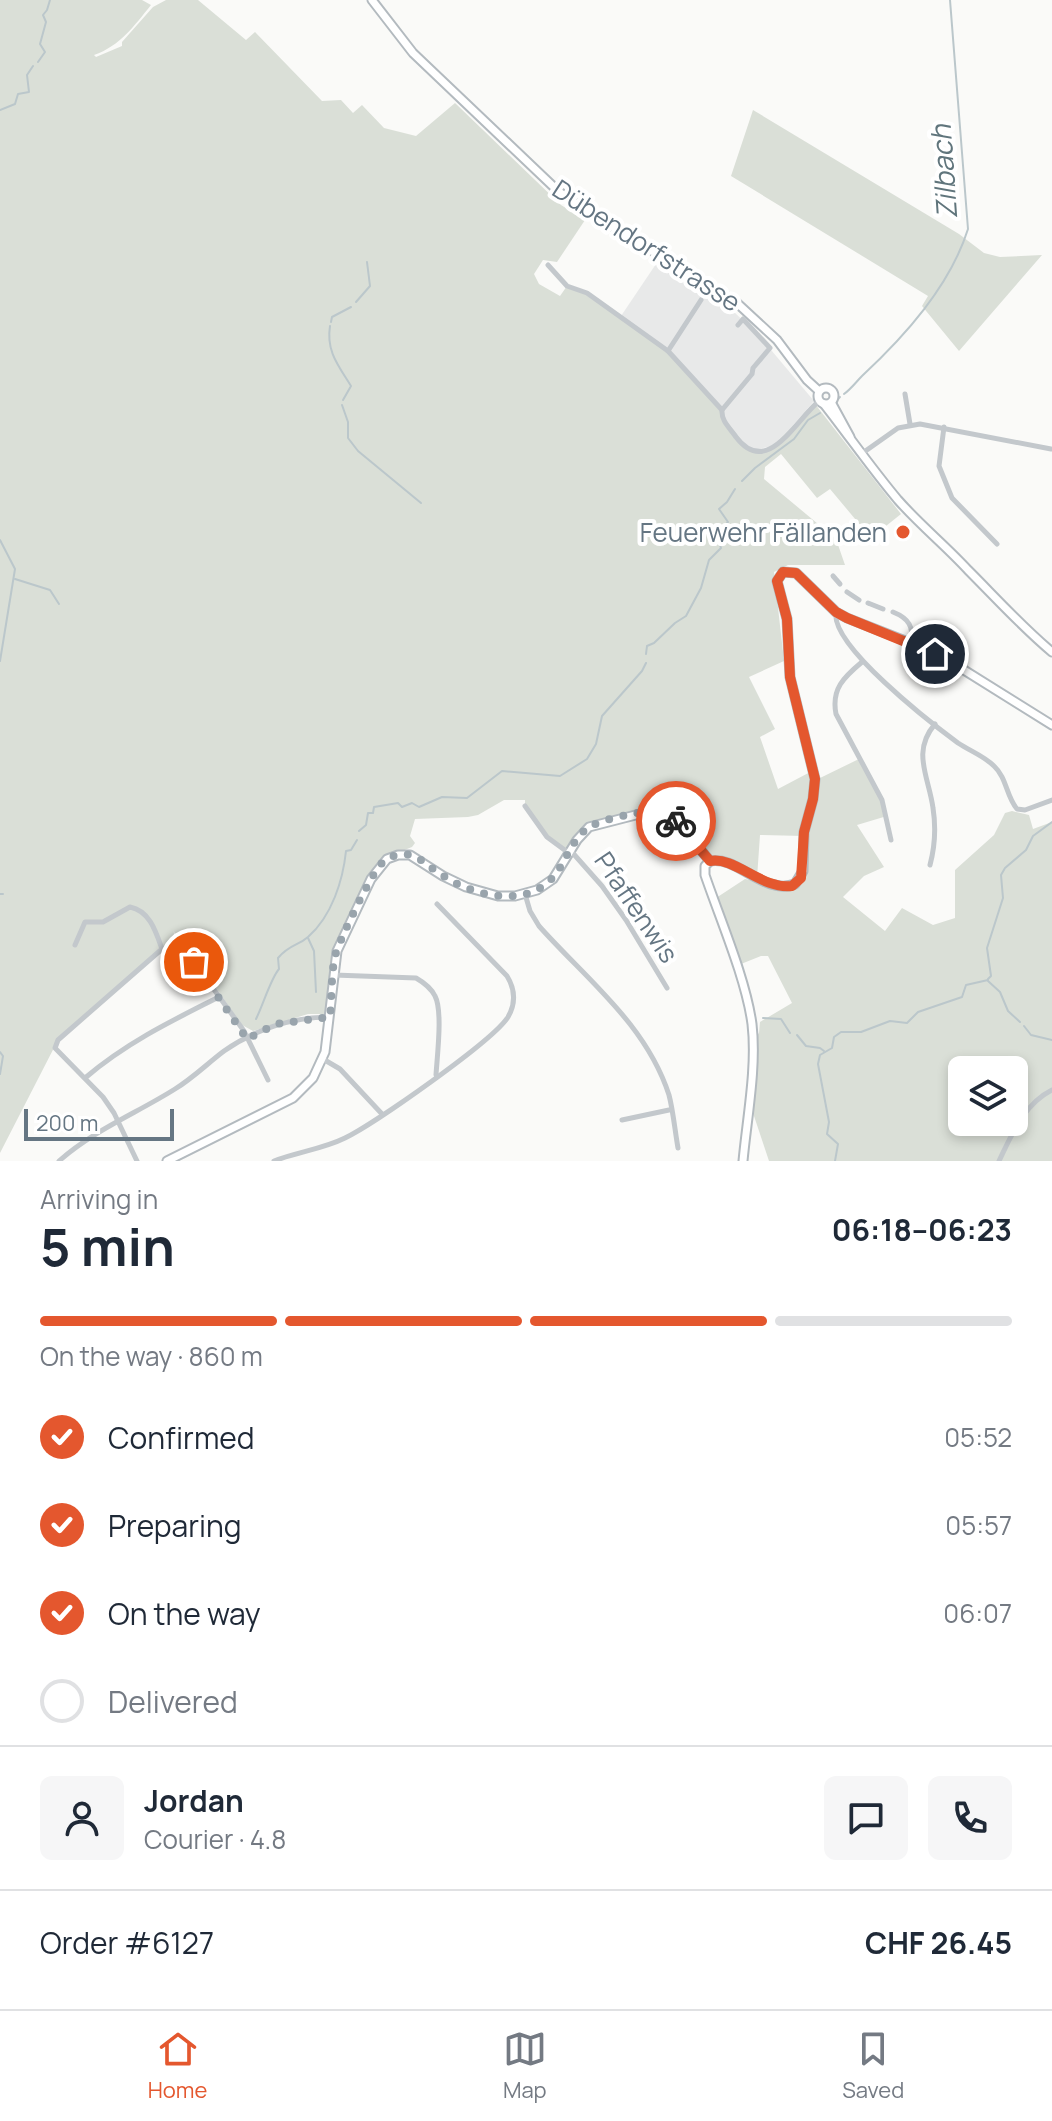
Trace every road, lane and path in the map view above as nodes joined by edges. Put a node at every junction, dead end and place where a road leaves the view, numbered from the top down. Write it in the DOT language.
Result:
graph roads {
  1 [pos="372,0"];
  2 [pos="548,265"];
  3 [pos="701,300"];
  4 [pos="738,325"];
  5 [pos="668,351"];
  6 [pos="819,391"];
  7 [pos="905,394"];
  8 [pos="825,402"];
  9 [pos="722,410"];
  10 [pos="910,424"];
  11 [pos="944,427"];
  12 [pos="1051,449"];
  13 [pos="862,451"];
  14 [pos="997,544"];
  15 [pos="833,576"];
  16 [pos="840,584"];
  17 [pos="847,592"];
  18 [pos="859,600"];
  19 [pos="868,603"];
  20 [pos="883,609"];
  21 [pos="836,612"];
  22 [pos="893,612"];
  23 [pos="910,642"];
  24 [pos="1051,649"];
  25 [pos="862,662"];
  26 [pos="935,724"];
  27 [pos="1052,725"];
  28 [pos="1052,800"];
  29 [pos="525,806"];
  30 [pos="891,840"];
  31 [pos="571,852"];
  32 [pos="710,861"];
  33 [pos="930,865"];
  34 [pos="525,894"];
  35 [pos="437,904"];
  36 [pos="75,945"];
  37 [pos="162,949"];
  38 [pos="333,975"];
  39 [pos="667,988"];
  40 [pos="219,997"];
  41 [pos="330,1017"];
  42 [pos="247,1039"];
  43 [pos="323,1059"];
  44 [pos="436,1075"];
  45 [pos="85,1078"];
  46 [pos="268,1080"];
  47 [pos="1052,1090"];
  48 [pos="669,1110"];
  49 [pos="382,1114"];
  50 [pos="622,1120"];
  51 [pos="118,1121"];
  52 [pos="678,1148"];
  53 [pos="59,1161"];
  54 [pos="137,1161"];
  55 [pos="167,1161"];
  56 [pos="274,1161"];
  57 [pos="743,1161"];
  58 [pos="999,1161"];
  1 -- 6 [label="main road, Dübendorfstrasse"];
  2 -- 5 [label="street"];
  3 -- 5 [label="street"];
  4 -- 9 [label="street"];
  5 -- 9 [label="street"];
  6 -- 8 [label="main road"];
  6 -- 8 [label="main road, Dübendorfstrasse"];
  7 -- 10 [label="street"];
  8 -- 9 [label="street"];
  8 -- 13 [label="main road, Dübendorfstrasse"];
  10 -- 11 [label="street"];
  10 -- 13 [label="street"];
  11 -- 12 [label="street"];
  11 -- 14 [label="street"];
  13 -- 24 [label="main road, Dübendorfstrasse"];
  15 -- 16 [label="street"];
  17 -- 18 [label="street"];
  19 -- 20 [label="street"];
  21 -- 23 [label="main road"];
  21 -- 25 [label="street"];
  21 -- 32 [label="main road"];
  22 -- 23 [label="street"];
  23 -- 27 [label="main road"];
  25 -- 26 [label="street"];
  25 -- 30 [label="street"];
  26 -- 28 [label="street"];
  26 -- 33 [label="street"];
  29 -- 31 [label="street, Pfaffenwis"];
  31 -- 32 [label="main road"];
  31 -- 34 [label="main road"];
  31 -- 39 [label="street, Pfaffenwis"];
  32 -- 57 [label="main road"];
  34 -- 38 [label="main road"];
  34 -- 48 [label="street"];
  35 -- 44 [label="street"];
  36 -- 37 [label="street"];
  37 -- 40 [label="street"];
  37 -- 45 [label="street"];
  38 -- 41 [label="main road"];
  38 -- 44 [label="street"];
  40 -- 42 [label="street"];
  40 -- 45 [label="street"];
  41 -- 42 [label="street"];
  41 -- 43 [label="main road"];
  42 -- 46 [label="street"];
  42 -- 51 [label="street"];
  43 -- 49 [label="street"];
  43 -- 55 [label="main road"];
  44 -- 49 [label="street"];
  45 -- 51 [label="street"];
  47 -- 58 [label="street"];
  48 -- 50 [label="street"];
  48 -- 52 [label="street"];
  49 -- 56 [label="street"];
  51 -- 53 [label="street"];
  51 -- 54 [label="street"];
}
